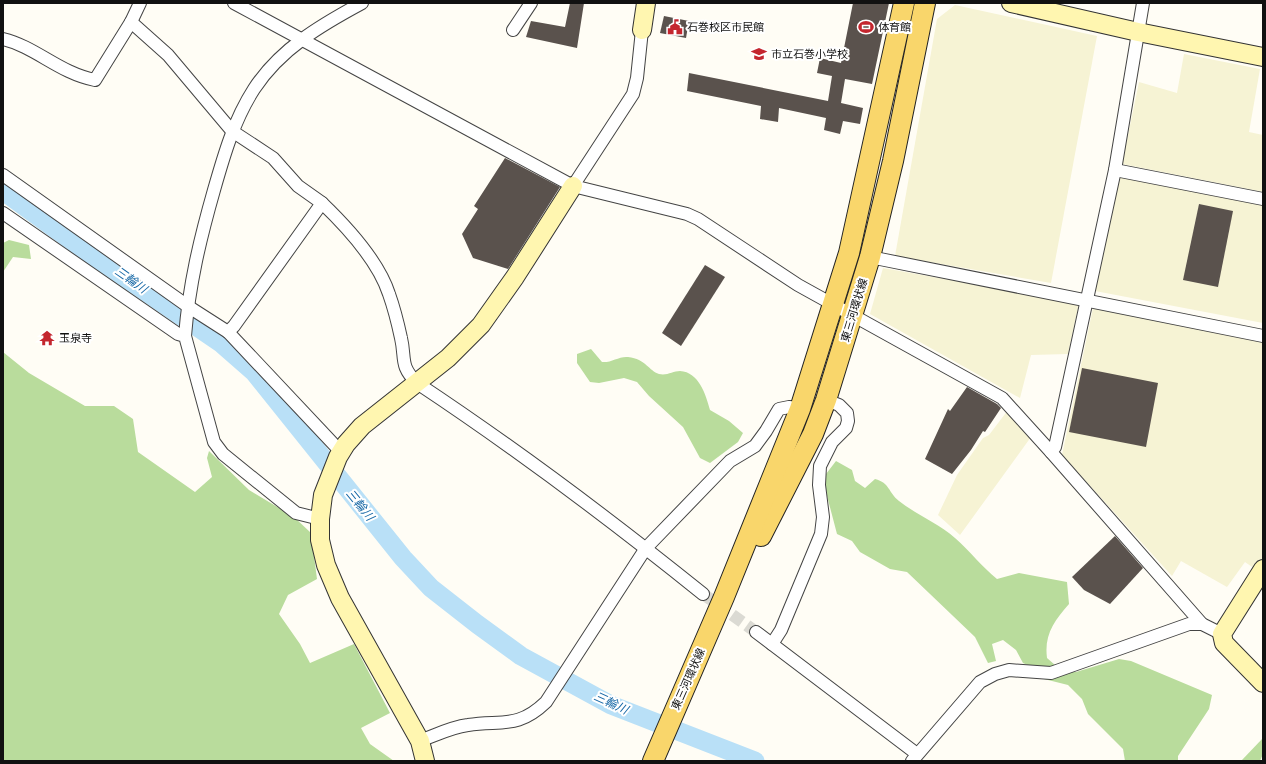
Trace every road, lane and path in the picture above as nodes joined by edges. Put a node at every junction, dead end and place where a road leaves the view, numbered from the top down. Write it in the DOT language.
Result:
graph roads {
  1 [pos="140,3"];
  2 [pos="234,3"];
  3 [pos="362,3"];
  4 [pos="530,3"];
  5 [pos="646,3"];
  6 [pos="904,3"];
  7 [pos="926,3"];
  8 [pos="1011,3"];
  9 [pos="1143,3"];
  10 [pos="131,22"];
  11 [pos="513,30"];
  12 [pos="642,30"];
  13 [pos="1138,32"];
  14 [pos="3,39"];
  15 [pos="302,39"];
  16 [pos="1263,57"];
  17 [pos="232,131"];
  18 [pos="1115,170"];
  19 [pos="3,175"];
  20 [pos="573,186"];
  21 [pos="1263,199"];
  22 [pos="322,203"];
  23 [pos="3,213"];
  24 [pos="870,258"];
  25 [pos="1086,300"];
  26 [pos="834,304"];
  27 [pos="189,309"];
  28 [pos="853,315"];
  29 [pos="228,332"];
  30 [pos="185,334"];
  31 [pos="1263,336"];
  32 [pos="417,383"];
  33 [pos="826,400"];
  34 [pos="800,409"];
  35 [pos="1051,452"];
  36 [pos="339,455"];
  37 [pos="320,519"];
  38 [pos="646,548"];
  39 [pos="1263,569"];
  40 [pos="703,594"];
  41 [pos="724,597"];
  42 [pos="1202,624"];
  43 [pos="756,632"];
  44 [pos="1222,634"];
  45 [pos="772,644"];
  46 [pos="1263,683"];
  47 [pos="420,741"];
  48 [pos="654,756"];
  49 [pos="914,758"];
  50 [pos="425,761"];
  1 -- 10 [label="street"];
  2 -- 15 [label="street"];
  3 -- 15 [label="street"];
  4 -- 11 [label="street"];
  5 -- 12 [label="street"];
  6 -- 26 [label="main road, 東三河環状線"];
  7 -- 24 [label="main road, 東三河環状線"];
  8 -- 13 [label="street"];
  9 -- 13 [label="street"];
  10 -- 14 [label="street"];
  10 -- 17 [label="street"];
  12 -- 20 [label="street"];
  13 -- 16 [label="street"];
  13 -- 18 [label="street"];
  15 -- 17 [label="street"];
  15 -- 20 [label="street"];
  17 -- 22 [label="street"];
  17 -- 27 [label="street"];
  18 -- 21 [label="street"];
  18 -- 25 [label="street"];
  19 -- 27 [label="street"];
  20 -- 26 [label="street"];
  20 -- 32 [label="street"];
  22 -- 29 [label="street"];
  22 -- 32 [label="street"];
  23 -- 30 [label="street"];
  24 -- 25 [label="street"];
  24 -- 28 [label="main road, 東三河環状線"];
  25 -- 31 [label="street"];
  25 -- 35 [label="street"];
  26 -- 28 [label="street"];
  26 -- 34 [label="main road, 東三河環状線"];
  27 -- 29 [label="street"];
  27 -- 30 [label="street"];
  28 -- 33 [label="main road, 東三河環状線"];
  28 -- 35 [label="street"];
  29 -- 36 [label="street"];
  30 -- 37 [label="street"];
  32 -- 36 [label="street"];
  32 -- 38 [label="street"];
  33 -- 41 [label="main road, 東三河環状線"];
  33 -- 45 [label="street"];
  34 -- 38 [label="street"];
  34 -- 41 [label="main road, 東三河環状線"];
  35 -- 42 [label="street"];
  36 -- 37 [label="street"];
  37 -- 47 [label="street"];
  38 -- 40 [label="street"];
  38 -- 47 [label="street"];
  39 -- 44 [label="street"];
  41 -- 48 [label="main road, 東三河環状線"];
  42 -- 44 [label="street"];
  42 -- 49 [label="street"];
  43 -- 45 [label="street"];
  44 -- 46 [label="street"];
  45 -- 49 [label="street"];
  47 -- 50 [label="street"];
}
